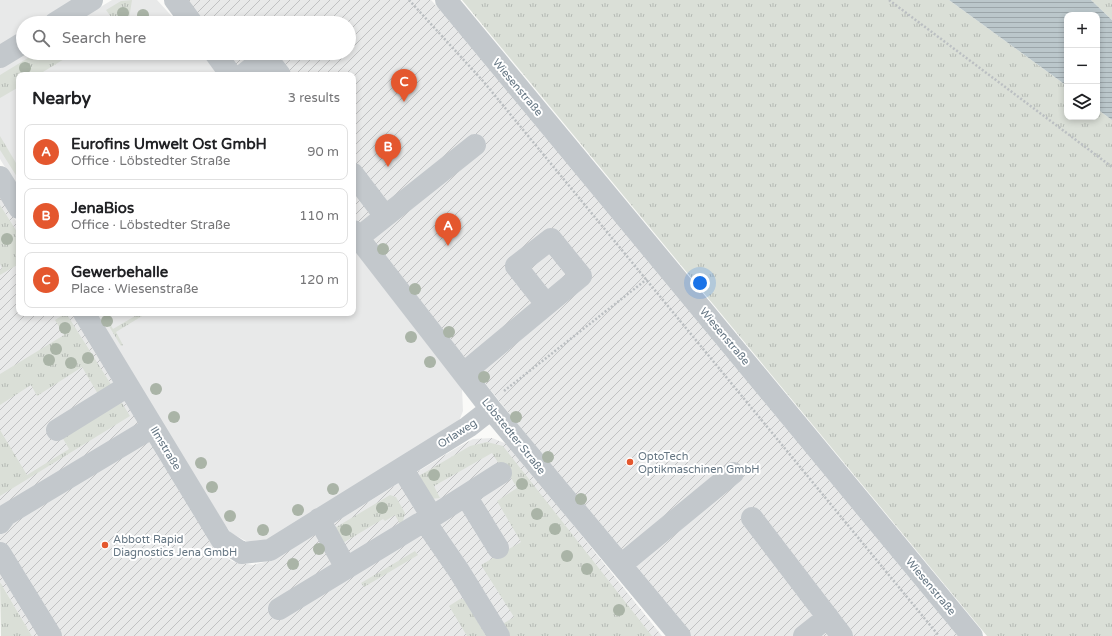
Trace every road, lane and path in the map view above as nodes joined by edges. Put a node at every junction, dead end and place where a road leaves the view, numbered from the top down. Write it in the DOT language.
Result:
graph roads {
  1 [pos="92,0"];
  2 [pos="175,0"];
  3 [pos="409,0"];
  4 [pos="446,0"];
  5 [pos="889,0"];
  6 [pos="66,16"];
  7 [pos="187,16"];
  8 [pos="16,47"];
  9 [pos="0,57"];
  10 [pos="220,60"];
  11 [pos="262,60"];
  12 [pos="268,60"];
  13 [pos="229,72"];
  14 [pos="247,72"];
  15 [pos="278,72"];
  16 [pos="475,145"];
  17 [pos="1112,167"];
  18 [pos="0,177"];
  19 [pos="356,178"];
  20 [pos="16,203"];
  21 [pos="384,216"];
  22 [pos="356,234"];
  23 [pos="356,236"];
  24 [pos="647,279"];
  25 [pos="546,304"];
  26 [pos="86,316"];
  27 [pos="464,373"];
  28 [pos="128,386"];
  29 [pos="491,409"];
  30 [pos="153,427"];
  31 [pos="57,430"];
  32 [pos="396,471"];
  33 [pos="501,473"];
  34 [pos="733,473"];
  35 [pos="466,496"];
  36 [pos="752,518"];
  37 [pos="318,519"];
  38 [pos="425,521"];
  39 [pos="0,523"];
  40 [pos="498,548"];
  41 [pos="270,550"];
  42 [pos="0,553"];
  43 [pos="620,564"];
  44 [pos="346,568"];
  45 [pos="279,609"];
  46 [pos="828,617"];
  47 [pos="51,636"];
  48 [pos="499,636"];
  49 [pos="680,636"];
  50 [pos="804,636"];
  51 [pos="842,636"];
  52 [pos="939,636"];
  53 [pos="972,636"];
  1 -- 6 [label="street"];
  2 -- 7 [label="street"];
  3 -- 24 [label="path"];
  4 -- 53 [label="street, Wiesenstraße"];
  5 -- 17 [label="path"];
  8 -- 9 [label="street"];
  10 -- 13 [label="street"];
  11 -- 14 [label="street"];
  12 -- 15 [label="street"];
  16 -- 21 [label="street"];
  18 -- 20 [label="street"];
  19 -- 21 [label="street"];
  21 -- 22 [label="street"];
  23 -- 27 [label="street, Löbstedter Straße"];
  24 -- 29 [label="path"];
  24 -- 52 [label="path"];
  25 -- 27 [label="street"];
  26 -- 28 [label="street, Ilmstraße"];
  27 -- 29 [label="street, Löbstedter Straße"];
  28 -- 30 [label="street, Ilmstraße"];
  28 -- 31 [label="street"];
  29 -- 32 [label="street, Orlaweg"];
  29 -- 43 [label="street, Löbstedter Straße"];
  30 -- 39 [label="street"];
  30 -- 41 [label="street, Ilmstraße"];
  32 -- 37 [label="street, Orlaweg"];
  32 -- 38 [label="street"];
  33 -- 35 [label="street"];
  34 -- 43 [label="street"];
  35 -- 38 [label="street"];
  35 -- 40 [label="street"];
  36 -- 46 [label="street"];
  37 -- 41 [label="street, Orlaweg"];
  37 -- 44 [label="street"];
  38 -- 44 [label="street"];
  38 -- 48 [label="street"];
  42 -- 47 [label="street"];
  43 -- 49 [label="street, Löbstedter Straße"];
  44 -- 45 [label="street"];
  46 -- 50 [label="street"];
  46 -- 51 [label="street"];
}
